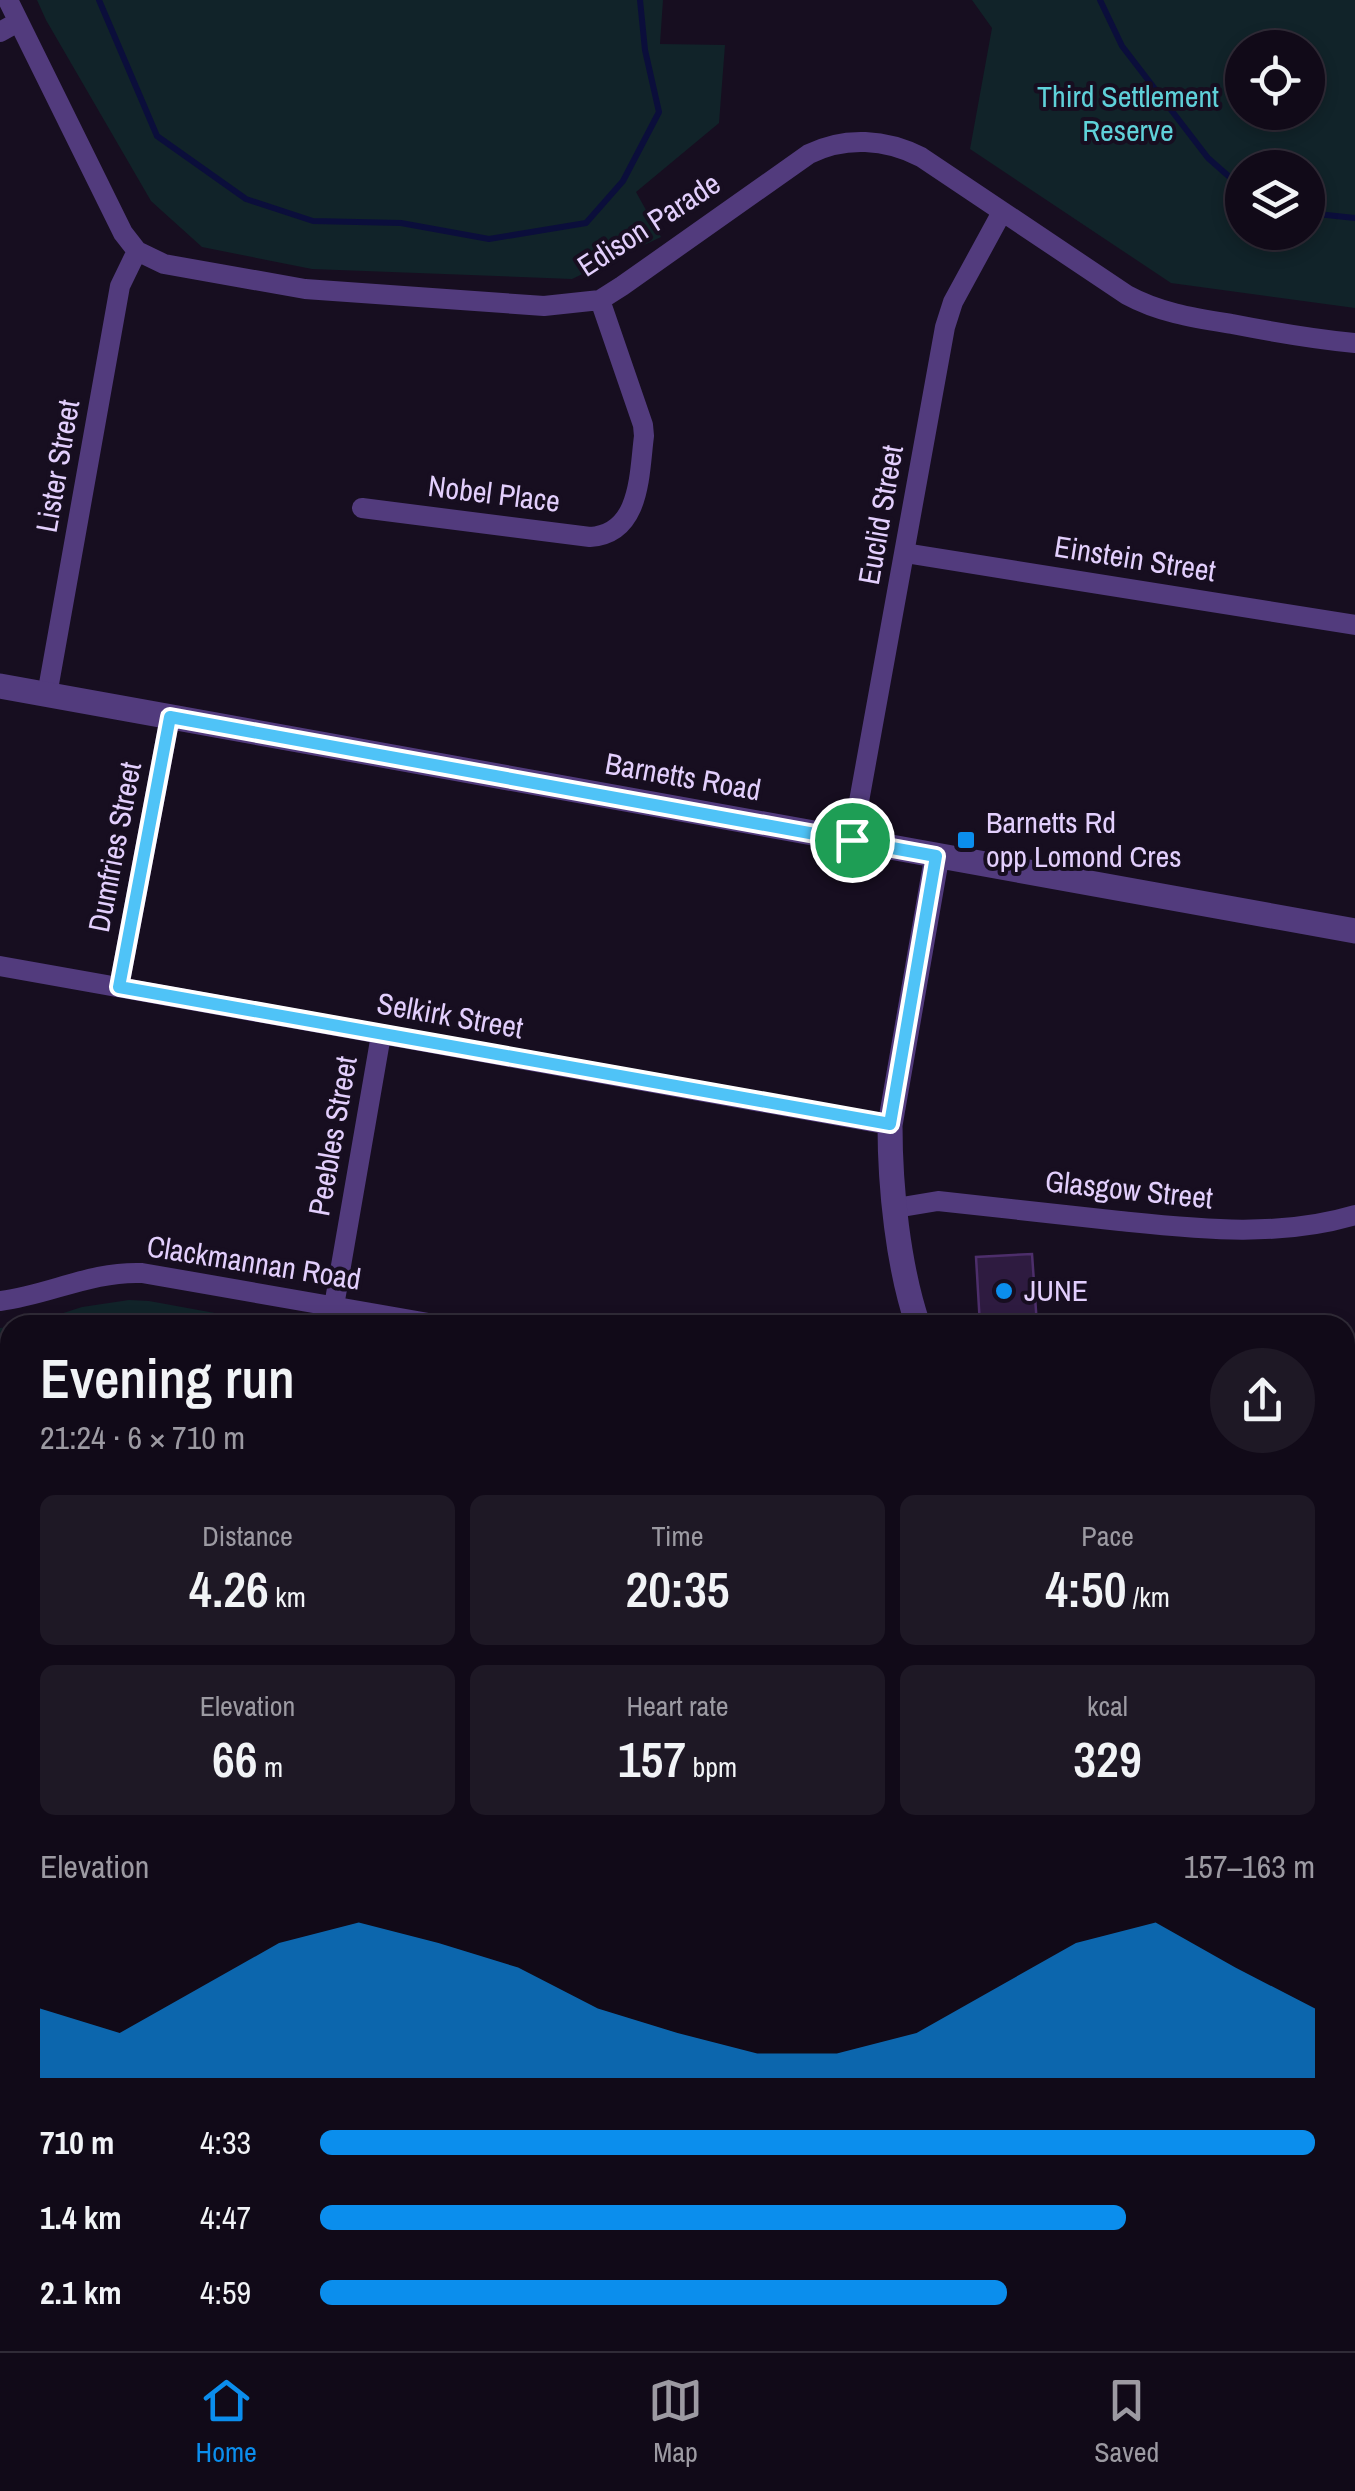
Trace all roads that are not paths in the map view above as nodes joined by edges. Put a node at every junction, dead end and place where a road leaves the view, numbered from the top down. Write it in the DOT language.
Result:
graph roads {
  1 [pos="8,0"];
  2 [pos="9,27"];
  3 [pos="1002,212"];
  4 [pos="137,251"];
  5 [pos="600,300"];
  6 [pos="1355,343"];
  7 [pos="362,508"];
  8 [pos="904,553"];
  9 [pos="1355,625"];
  10 [pos="0,686"];
  11 [pos="47,695"];
  12 [pos="170,717"];
  13 [pos="852,840"];
  14 [pos="936,856"];
  15 [pos="1355,930"];
  16 [pos="0,966"];
  17 [pos="119,987"];
  18 [pos="382,1034"];
  19 [pos="890,1124"];
  20 [pos="896,1208"];
  21 [pos="1355,1215"];
  22 [pos="0,1301"];
  23 [pos="334,1306"];
  24 [pos="384,1315"];
  25 [pos="915,1315"];
  1 -- 2 [label="street"];
  2 -- 4 [label="street"];
  3 -- 5 [label="street, Edison Parade"];
  3 -- 6 [label="street, Edison Parade"];
  3 -- 8 [label="street, Euclid Street"];
  4 -- 5 [label="street, Edison Parade"];
  4 -- 11 [label="street, Lister Street"];
  5 -- 7 [label="street, Nobel Place"];
  8 -- 9 [label="street, Einstein Street"];
  8 -- 13 [label="street, Euclid Street"];
  10 -- 11 [label="street, Barnetts Road"];
  11 -- 12 [label="street, Barnetts Road"];
  12 -- 13 [label="street, Barnetts Road"];
  12 -- 17 [label="street, Dumfries Street"];
  13 -- 14 [label="street, Barnetts Road"];
  14 -- 15 [label="street, Barnetts Road"];
  14 -- 19 [label="street"];
  16 -- 17 [label="street, Selkirk Street"];
  17 -- 18 [label="street, Selkirk Street"];
  18 -- 19 [label="street, Selkirk Street"];
  18 -- 23 [label="street, Peebles Street"];
  19 -- 20 [label="street"];
  20 -- 21 [label="street, Glasgow Street"];
  20 -- 25 [label="street"];
  22 -- 23 [label="street, Clackmannan Road"];
  23 -- 24 [label="street, Clackmannan Road"];
}
